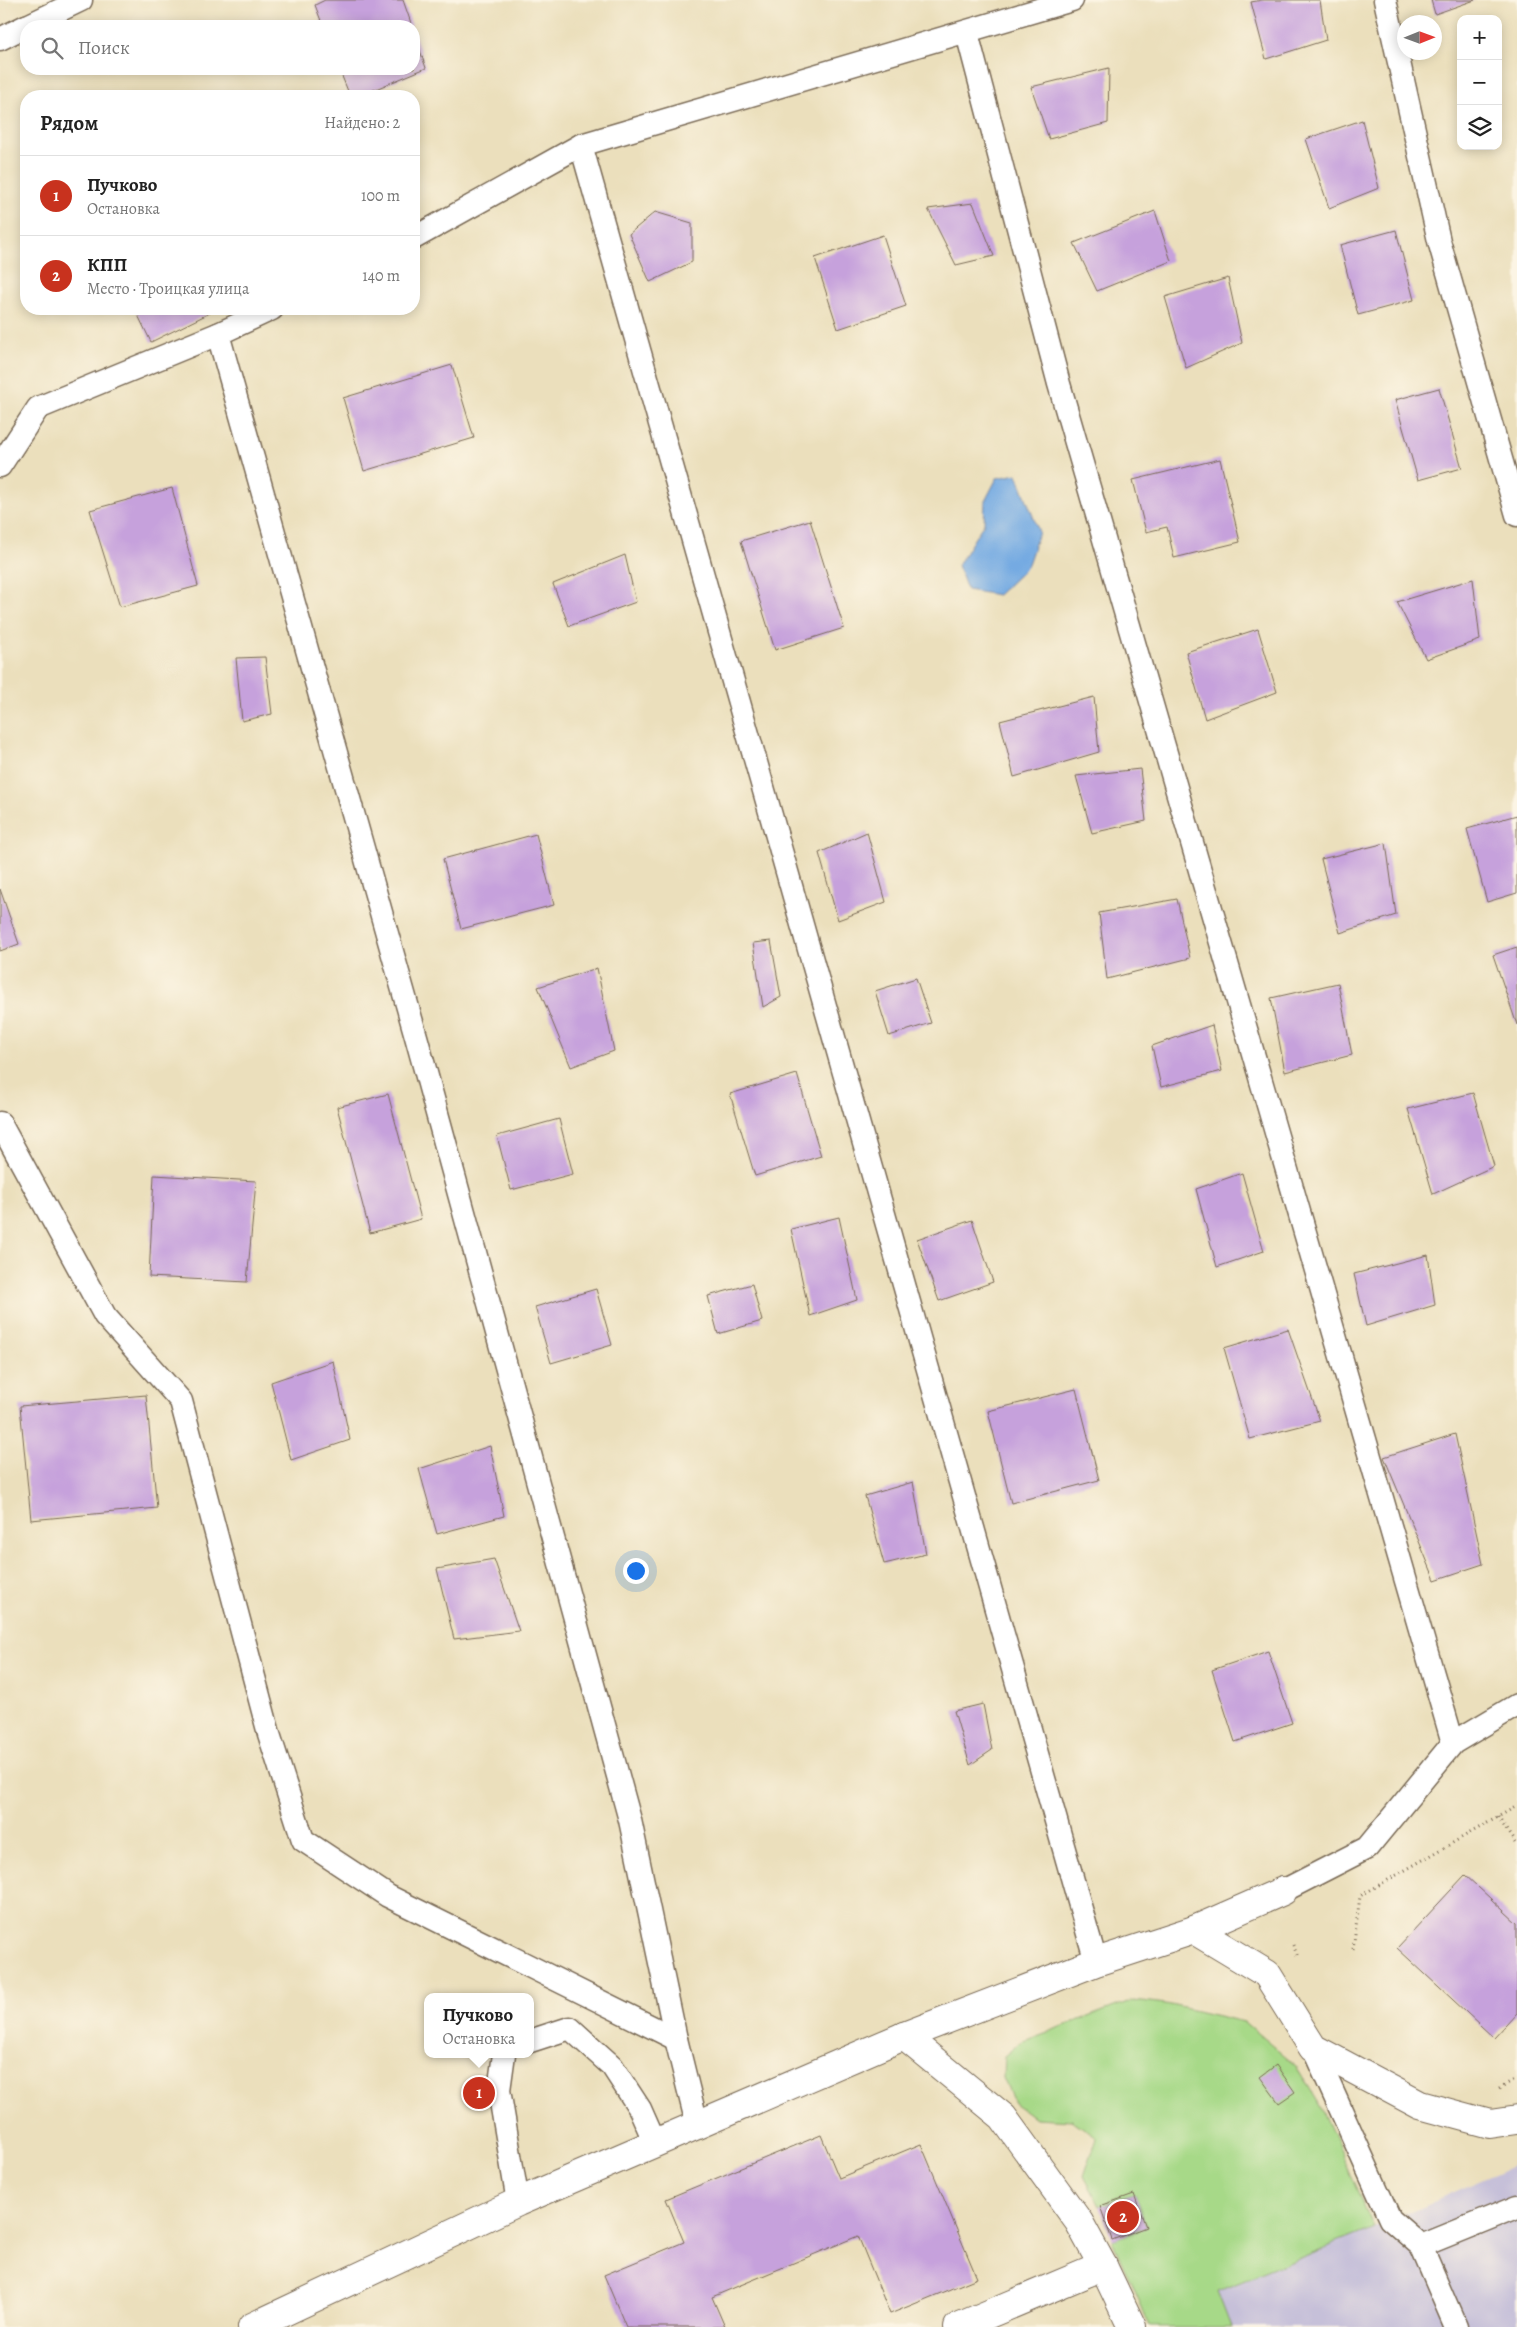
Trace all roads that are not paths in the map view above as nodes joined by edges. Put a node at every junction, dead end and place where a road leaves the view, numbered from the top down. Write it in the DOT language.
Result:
graph roads {
  1 [pos="81,0"];
  2 [pos="1072,0"];
  3 [pos="1385,0"];
  4 [pos="39,20"];
  5 [pos="20,29"];
  6 [pos="967,33"];
  7 [pos="0,39"];
  8 [pos="581,145"];
  9 [pos="420,235"];
  10 [pos="259,315"];
  11 [pos="218,334"];
  12 [pos="0,466"];
  13 [pos="1517,515"];
  14 [pos="0,1123"];
  15 [pos="1517,1705"];
  16 [pos="1454,1743"];
  17 [pos="1283,1891"];
  18 [pos="1194,1930"];
  19 [pos="1096,1962"];
  20 [pos="904,2036"];
  21 [pos="676,2039"];
  22 [pos="534,2040"];
  23 [pos="1313,2048"];
  24 [pos="503,2058"];
  25 [pos="1517,2120"];
  26 [pos="697,2124"];
  27 [pos="655,2143"];
  28 [pos="518,2202"];
  29 [pos="1517,2207"];
  30 [pos="1421,2246"];
  31 [pos="1103,2266"];
  32 [pos="252,2327"];
  33 [pos="958,2327"];
  34 [pos="1132,2327"];
  35 [pos="1456,2327"];
  1 -- 4 [label="lane"];
  2 -- 6 [label="lane"];
  3 -- 13 [label="lane"];
  5 -- 7 [label="lane"];
  6 -- 8 [label="lane"];
  6 -- 16 [label="lane"];
  8 -- 9 [label="lane"];
  8 -- 19 [label="lane"];
  10 -- 11 [label="lane"];
  11 -- 12 [label="lane"];
  11 -- 21 [label="lane"];
  14 -- 21 [label="lane"];
  15 -- 16 [label="lane"];
  16 -- 17 [label="lane"];
  17 -- 18 [label="street"];
  18 -- 19 [label="street"];
  18 -- 23 [label="street"];
  19 -- 20 [label="street"];
  20 -- 26 [label="street"];
  20 -- 31 [label="street"];
  21 -- 26 [label="lane"];
  22 -- 27 [label="lane"];
  23 -- 25 [label="street"];
  23 -- 30 [label="lane"];
  24 -- 28 [label="lane"];
  26 -- 27 [label="street"];
  27 -- 28 [label="street"];
  28 -- 32 [label="street"];
  29 -- 30 [label="lane"];
  30 -- 35 [label="lane"];
  31 -- 33 [label="street"];
  31 -- 34 [label="street"];
}
